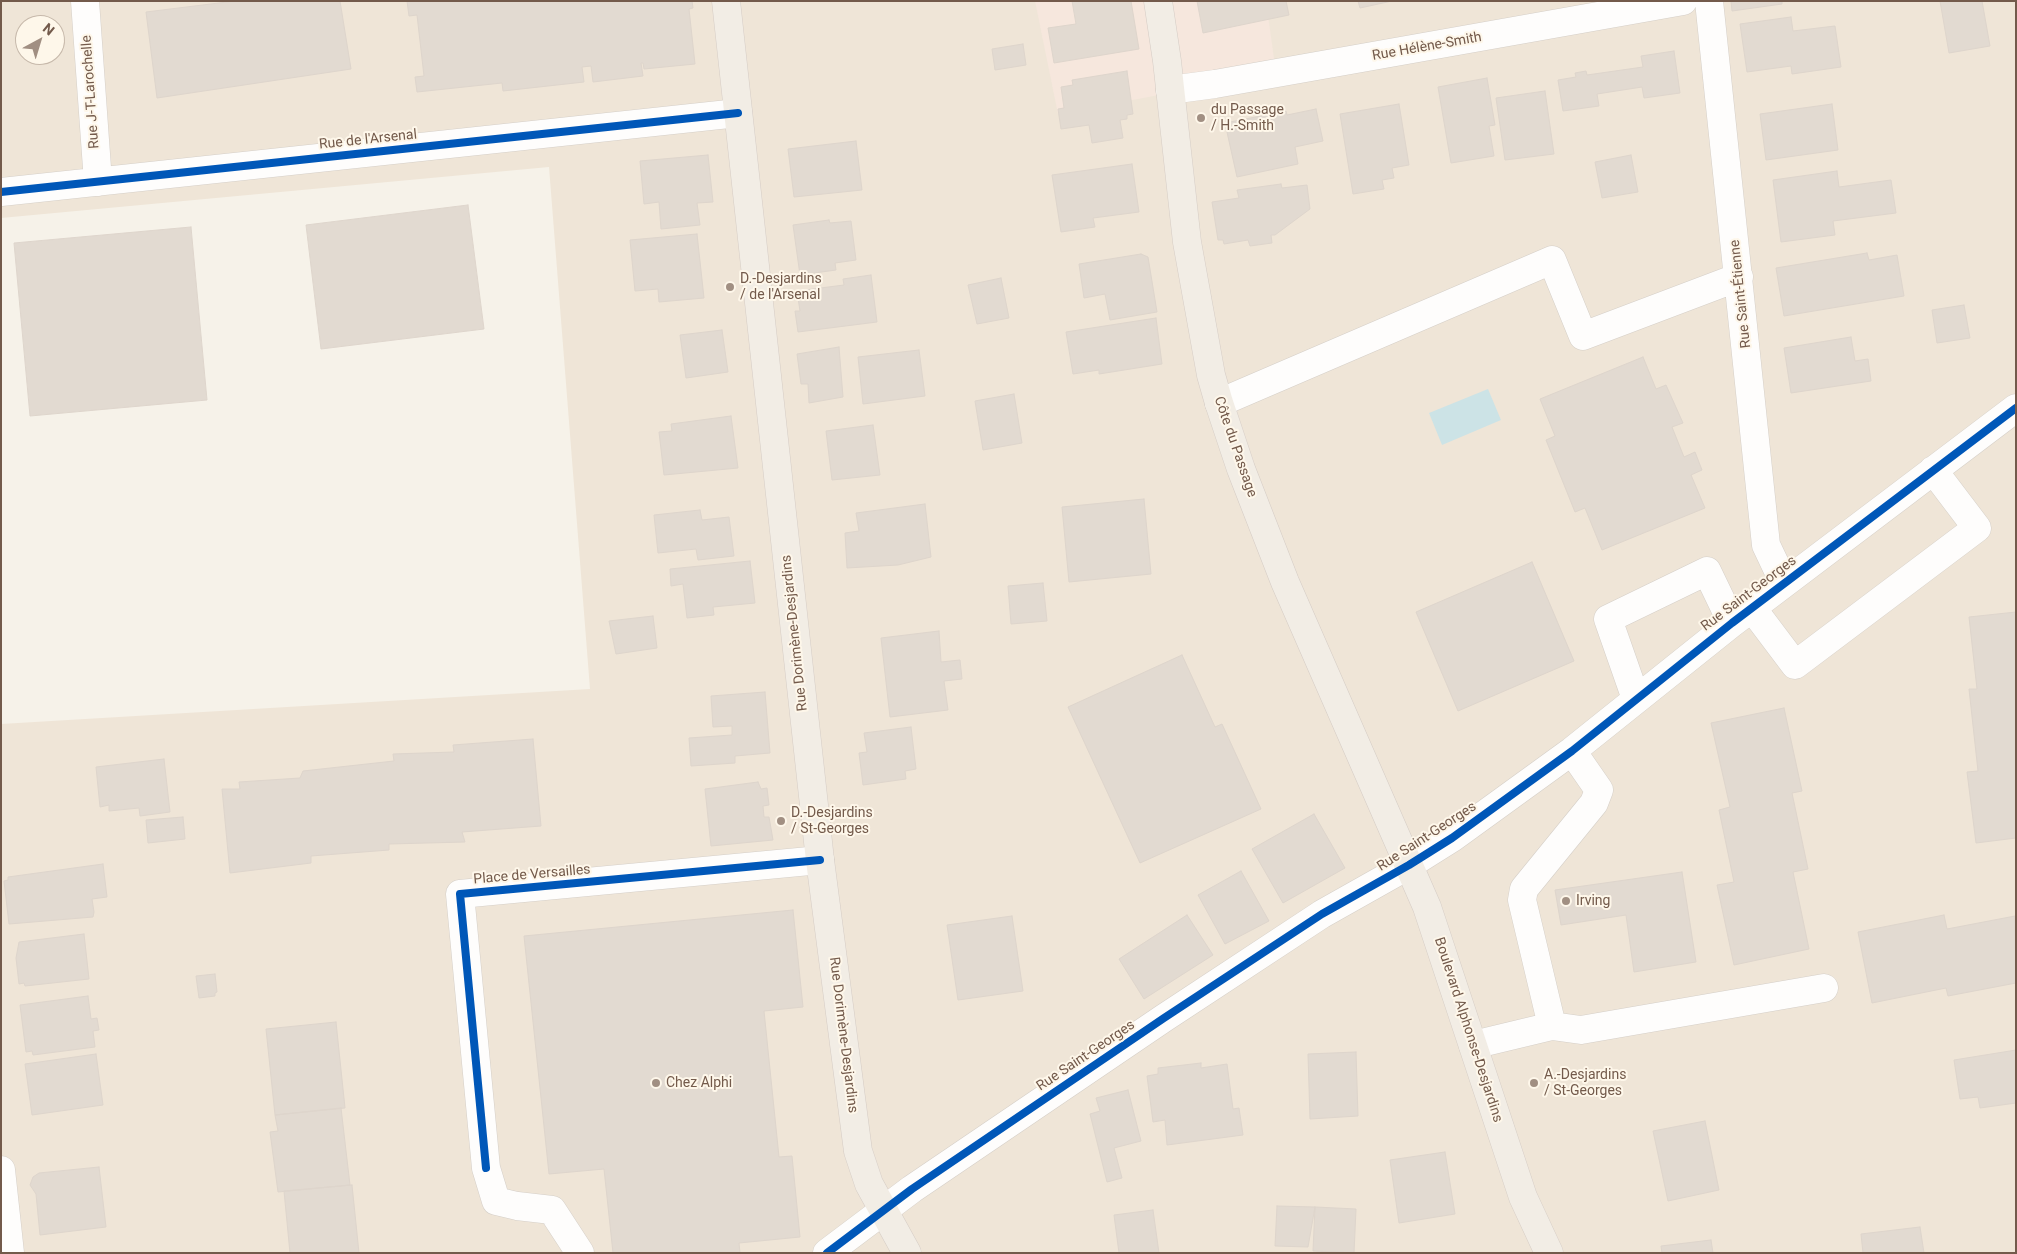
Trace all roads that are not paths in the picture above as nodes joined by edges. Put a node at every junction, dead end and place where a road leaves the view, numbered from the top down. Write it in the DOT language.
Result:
graph roads {
  1 [pos="85,1"];
  2 [pos="726,1"];
  3 [pos="1158,1"];
  4 [pos="1683,1"];
  5 [pos="1710,1"];
  6 [pos="1170,90"];
  7 [pos="738,113"];
  8 [pos="98,182"];
  9 [pos="1,192"];
  10 [pos="1739,276"];
  11 [pos="1219,404"];
  12 [pos="2016,408"];
  13 [pos="1933,470"];
  14 [pos="1784,583"];
  15 [pos="1742,615"];
  16 [pos="1636,699"];
  17 [pos="1572,751"];
  18 [pos="820,860"];
  19 [pos="1409,865"];
  20 [pos="1824,988"];
  21 [pos="1552,1026"];
  22 [pos="1473,1045"];
  23 [pos="1,1170"];
  24 [pos="1523,1197"];
  25 [pos="885,1210"];
  26 [pos="10,1253"];
  27 [pos="580,1253"];
  28 [pos="827,1253"];
  29 [pos="907,1253"];
  30 [pos="1532,1253"];
  31 [pos="1549,1253"];
  1 -- 8 [label="street, Rue J-T-Larochelle"];
  2 -- 7 [label="main road, Rue Dorimène-Desjardins"];
  3 -- 6 [label="main road, Côte du Passage"];
  4 -- 6 [label="street, Rue Hélène-Smith"];
  5 -- 10 [label="street, Rue Saint-Étienne"];
  6 -- 11 [label="main road, Côte du Passage"];
  7 -- 8 [label="street, Rue de l'Arsenal"];
  7 -- 18 [label="main road, Rue Dorimène-Desjardins"];
  8 -- 9 [label="street, Rue de l'Arsenal"];
  10 -- 11 [label="street"];
  10 -- 14 [label="street, Rue Saint-Étienne"];
  11 -- 19 [label="main road, Côte du Passage"];
  12 -- 13 [label="street, Rue Saint-Georges"];
  13 -- 14 [label="street, Rue Saint-Georges"];
  13 -- 15 [label="street"];
  14 -- 15 [label="street, Rue Saint-Georges"];
  15 -- 16 [label="street, Rue Saint-Georges"];
  15 -- 16 [label="street"];
  16 -- 17 [label="street, Rue Saint-Georges"];
  17 -- 19 [label="street, Rue Saint-Georges"];
  17 -- 21 [label="street"];
  18 -- 25 [label="main road, Rue Dorimène-Desjardins"];
  18 -- 27 [label="street, Place de Versailles"];
  19 -- 22 [label="main road, Boulevard Alphonse-Desjardins"];
  19 -- 25 [label="street, Rue Saint-Georges"];
  20 -- 21 [label="street"];
  21 -- 22 [label="street"];
  22 -- 24 [label="main road, Boulevard Alphonse-Desjardins"];
  23 -- 26 [label="street"];
  24 -- 30 [label="main road, Boulevard Alphonse-Desjardins"];
  24 -- 31 [label="main road, Boulevard Alphonse-Desjardins"];
  25 -- 28 [label="street, Rue Saint-Georges"];
  25 -- 29 [label="main road, Rue Dorimène-Desjardins"];
}
